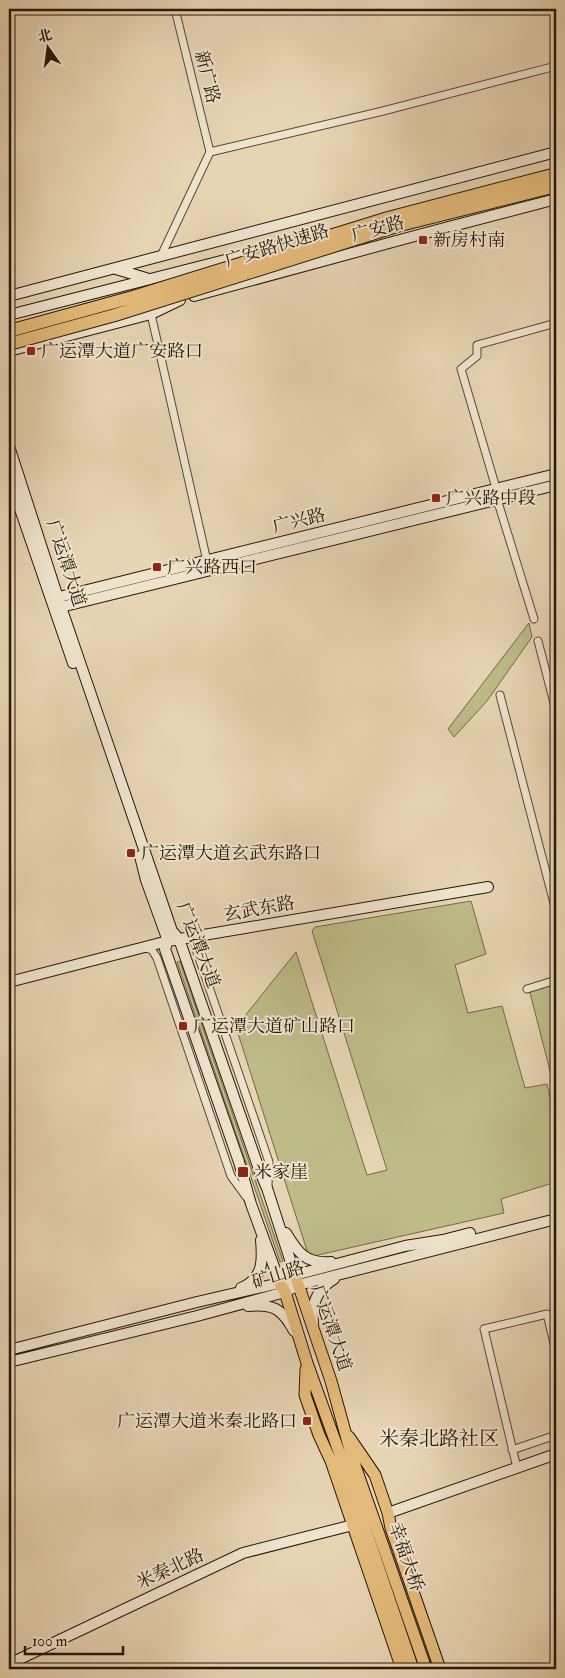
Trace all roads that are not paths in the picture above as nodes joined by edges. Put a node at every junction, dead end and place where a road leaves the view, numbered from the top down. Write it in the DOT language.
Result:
graph roads {
  1 [pos="175,9"];
  2 [pos="556,66"];
  3 [pos="210,152"];
  4 [pos="556,152"];
  5 [pos="556,168"];
  6 [pos="556,174"];
  7 [pos="556,184"];
  8 [pos="556,199"];
  9 [pos="450,210"];
  10 [pos="481,219"];
  11 [pos="161,256"];
  12 [pos="116,269"];
  13 [pos="150,279"];
  14 [pos="9,296"];
  15 [pos="151,314"];
  16 [pos="9,315"];
  17 [pos="556,323"];
  18 [pos="9,327"];
  19 [pos="9,331"];
  20 [pos="9,344"];
  21 [pos="9,351"];
  22 [pos="9,446"];
  23 [pos="556,474"];
  24 [pos="9,478"];
  25 [pos="556,485"];
  26 [pos="496,488"];
  27 [pos="497,500"];
  28 [pos="207,561"];
  29 [pos="56,601"];
  30 [pos="534,619"];
  31 [pos="538,641"];
  32 [pos="500,695"];
  33 [pos="556,710"];
  34 [pos="488,887"];
  35 [pos="556,911"];
  36 [pos="214,934"];
  37 [pos="179,940"];
  38 [pos="168,942"];
  39 [pos="140,948"];
  40 [pos="556,980"];
  41 [pos="9,982"];
  42 [pos="527,989"];
  43 [pos="218,1013"];
  44 [pos="216,1045"];
  45 [pos="267,1188"];
  46 [pos="251,1204"];
  47 [pos="556,1212"];
  48 [pos="277,1217"];
  49 [pos="556,1219"];
  50 [pos="259,1226"];
  51 [pos="354,1259"];
  52 [pos="347,1272"];
  53 [pos="297,1280"];
  54 [pos="283,1287"];
  55 [pos="222,1296"];
  56 [pos="220,1310"];
  57 [pos="314,1332"];
  58 [pos="302,1345"];
  59 [pos="9,1350"];
  60 [pos="556,1352"];
  61 [pos="9,1362"];
  62 [pos="307,1362"];
  63 [pos="344,1430"];
  64 [pos="556,1435"];
  65 [pos="512,1450"];
  66 [pos="556,1454"];
  67 [pos="347,1459"];
  68 [pos="517,1468"];
  69 [pos="388,1513"];
  70 [pos="353,1525"];
  71 [pos="9,1664"];
  72 [pos="402,1669"];
  73 [pos="413,1669"];
  74 [pos="426,1669"];
  75 [pos="440,1669"];
  1 -- 3 [label="street, 新广路"];
  2 -- 3 [label="street"];
  3 -- 11 [label="street"];
  4 -- 11 [label="main road, 广安路"];
  5 -- 13 [label="main road"];
  6 -- 19 [label="highway, 广安路快速路, bridge"];
  7 -- 9 [label="main road"];
  7 -- 20 [label="highway, 广安路快速路, bridge"];
  8 -- 10 [label="main road, 广安路"];
  9 -- 10 [label="main road"];
  9 -- 18 [label="main road"];
  10 -- 15 [label="main road, 广安路"];
  11 -- 12 [label="main road, 广安路"];
  12 -- 13 [label="main road"];
  12 -- 14 [label="main road, 广安路"];
  13 -- 16 [label="main road"];
  15 -- 21 [label="main road, 广安路"];
  15 -- 28 [label="street"];
  17 -- 26 [label="street"];
  22 -- 29 [label="main road, 广运潭大道"];
  23 -- 26 [label="main road, 广兴路"];
  24 -- 29 [label="main road, 广运潭大道"];
  25 -- 27 [label="main road, 广兴路"];
  26 -- 27 [label="street"];
  26 -- 28 [label="main road, 广兴路"];
  27 -- 29 [label="main road, 广兴路"];
  27 -- 30 [label="street"];
  28 -- 29 [label="main road, 广兴路"];
  29 -- 37 [label="main road, 广运潭大道"];
  29 -- 38 [label="main road, 广运潭大道"];
  31 -- 33 [label="street"];
  32 -- 35 [label="street"];
  34 -- 36 [label="main road, 玄武东路"];
  36 -- 37 [label="main road, 玄武东路"];
  36 -- 43 [label="street"];
  37 -- 38 [label="main road, 玄武东路"];
  37 -- 44 [label="main road, 广运潭大道"];
  38 -- 39 [label="main road, 玄武东路"];
  38 -- 46 [label="main road, 广运潭大道"];
  39 -- 41 [label="main road, 玄武东路"];
  39 -- 46 [label="street"];
  40 -- 42 [label="street"];
  43 -- 44 [label="street"];
  43 -- 45 [label="street"];
  44 -- 45 [label="main road, 广运潭大道"];
  45 -- 48 [label="main road, 广运潭大道"];
  46 -- 50 [label="main road, 广运潭大道"];
  47 -- 51 [label="main road, 矿山路"];
  48 -- 51 [label="main road"];
  48 -- 53 [label="main road, 广运潭大道"];
  49 -- 52 [label="main road, 矿山路"];
  50 -- 54 [label="main road, 广运潭大道"];
  50 -- 55 [label="main road"];
  51 -- 53 [label="main road, 矿山路"];
  52 -- 53 [label="main road, 矿山路"];
  52 -- 57 [label="main road"];
  53 -- 54 [label="main road, 矿山路"];
  53 -- 57 [label="main road, 广运潭大道"];
  54 -- 55 [label="main road, 矿山路"];
  54 -- 56 [label="main road, 矿山路"];
  54 -- 58 [label="main road, 广运潭大道"];
  55 -- 59 [label="main road, 矿山路"];
  56 -- 58 [label="main road"];
  56 -- 61 [label="main road, 矿山路"];
  57 -- 63 [label="main road, 广运潭大道"];
  58 -- 62 [label="main road, 广运潭大道"];
  60 -- 65 [label="street"];
  62 -- 67 [label="main road, 广运潭大道"];
  62 -- 70 [label="main road"];
  63 -- 67 [label="main road, 广运潭大道"];
  63 -- 69 [label="main road"];
  64 -- 65 [label="street"];
  65 -- 68 [label="street"];
  66 -- 68 [label="main road"];
  67 -- 73 [label="main road, 幸福大桥"];
  67 -- 74 [label="main road, 幸福大桥"];
  68 -- 69 [label="main road"];
  69 -- 75 [label="main road"];
  70 -- 71 [label="main road, 米秦北路"];
  70 -- 72 [label="main road"];
}
